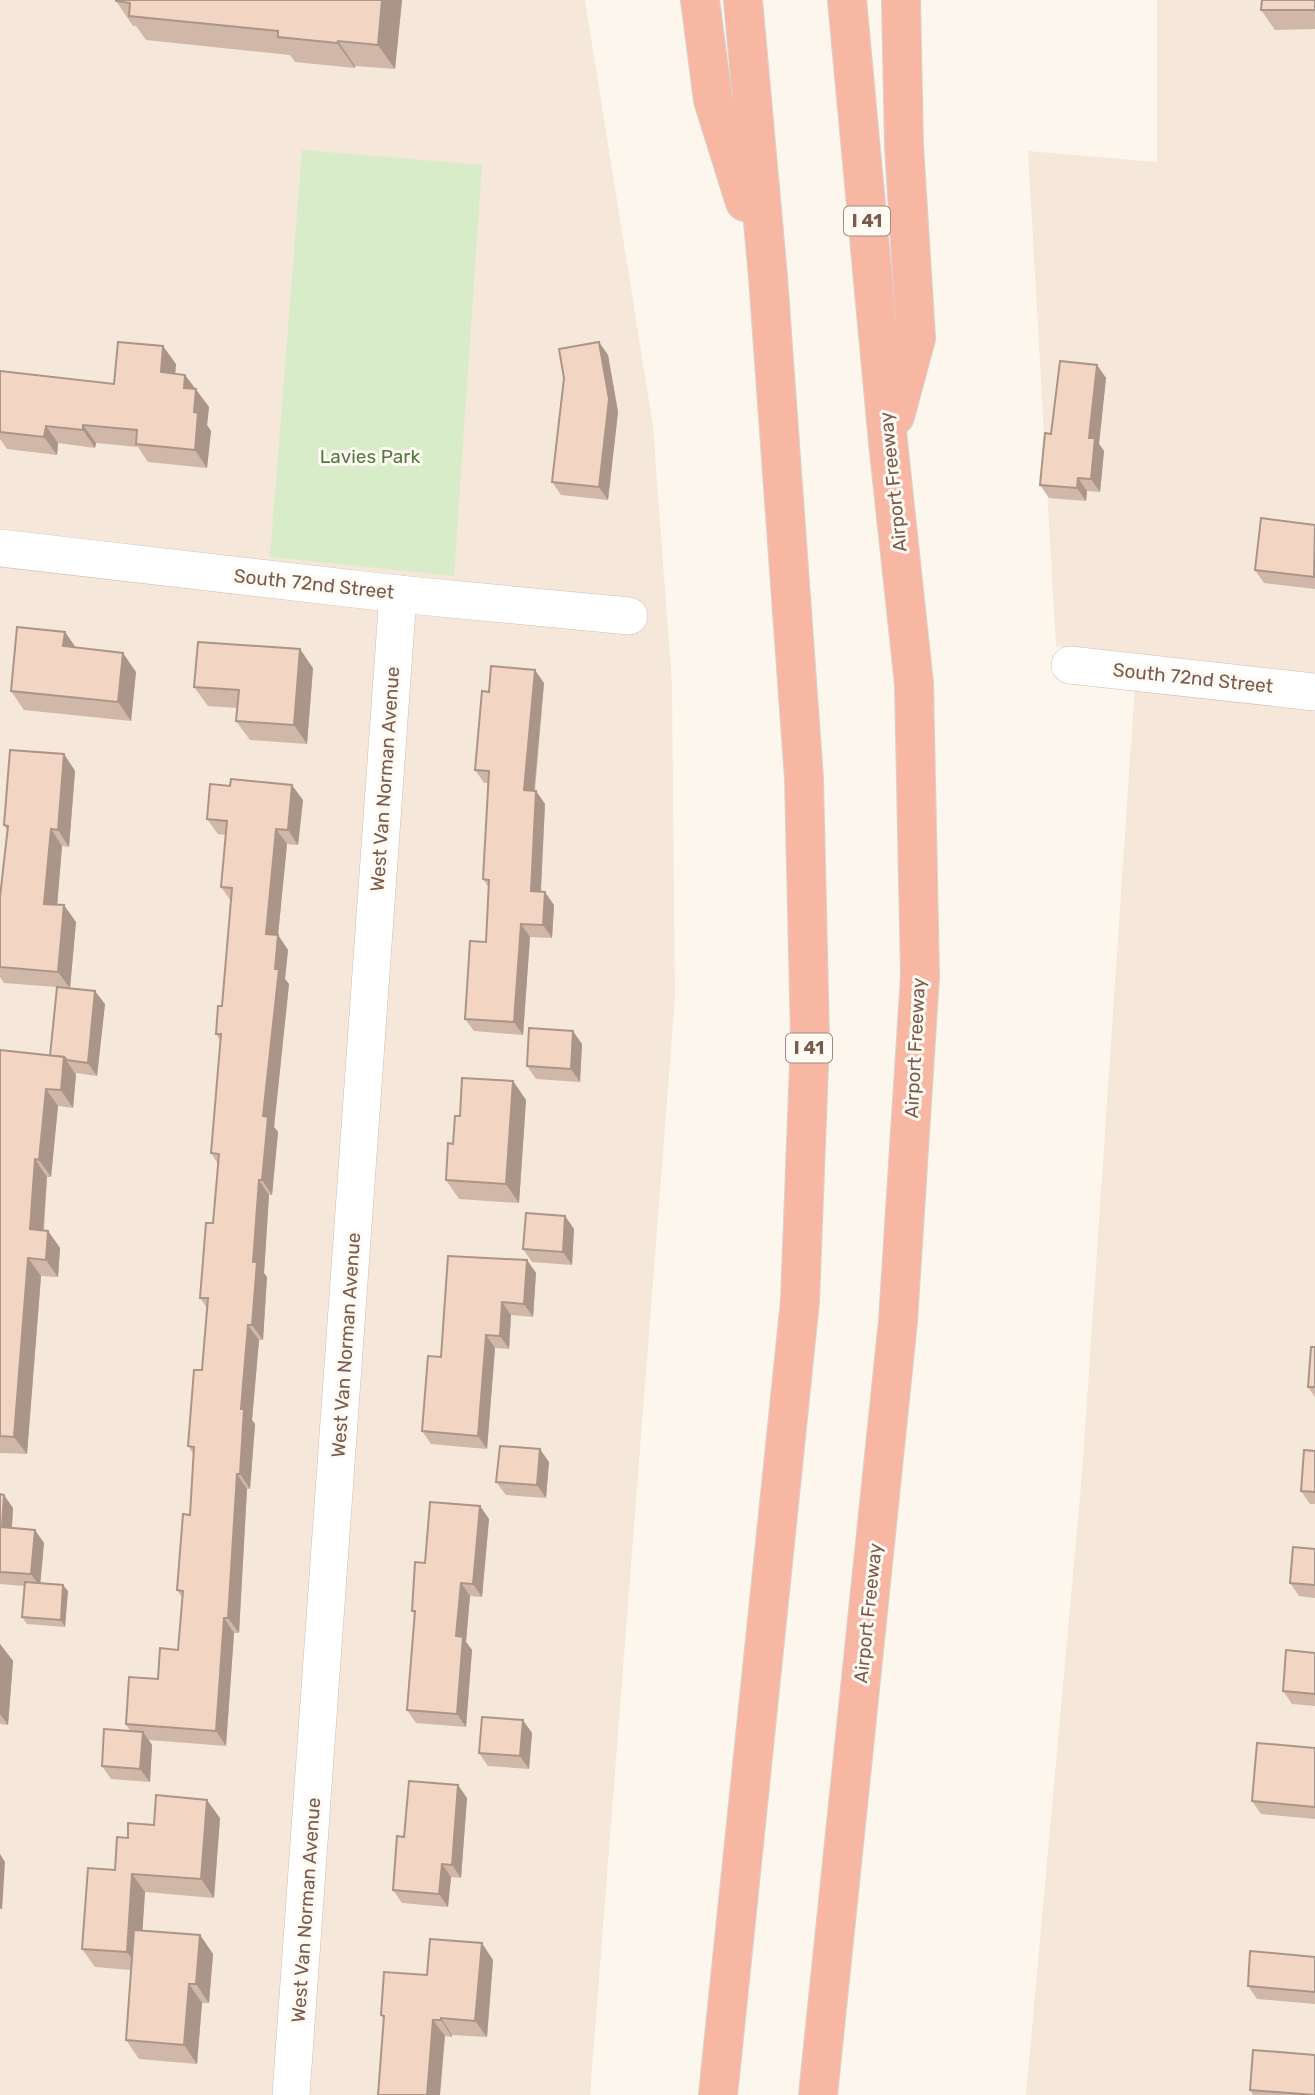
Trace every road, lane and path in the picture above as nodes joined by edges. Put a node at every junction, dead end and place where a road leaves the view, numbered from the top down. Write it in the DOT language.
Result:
graph roads {
  1 [pos="699,0"];
  2 [pos="743,0"];
  3 [pos="846,0"];
  4 [pos="901,0"];
  5 [pos="768,277"];
  6 [pos="888,442"];
  7 [pos="0,548"];
  8 [pos="398,594"];
  9 [pos="629,615"];
  10 [pos="1070,664"];
  11 [pos="1315,692"];
  12 [pos="291,2095"];
  13 [pos="718,2095"];
  14 [pos="818,2095"];
  1 -- 5 [label="highway"];
  2 -- 5 [label="highway, I 41"];
  3 -- 6 [label="highway, Airport Freeway / I 41"];
  4 -- 6 [label="highway"];
  5 -- 13 [label="highway, I 41"];
  6 -- 14 [label="highway, Airport Freeway / I 41"];
  7 -- 8 [label="street, South 72nd Street"];
  8 -- 9 [label="street, South 72nd Street"];
  8 -- 12 [label="street, West Van Norman Avenue"];
  10 -- 11 [label="street, South 72nd Street"];
}
